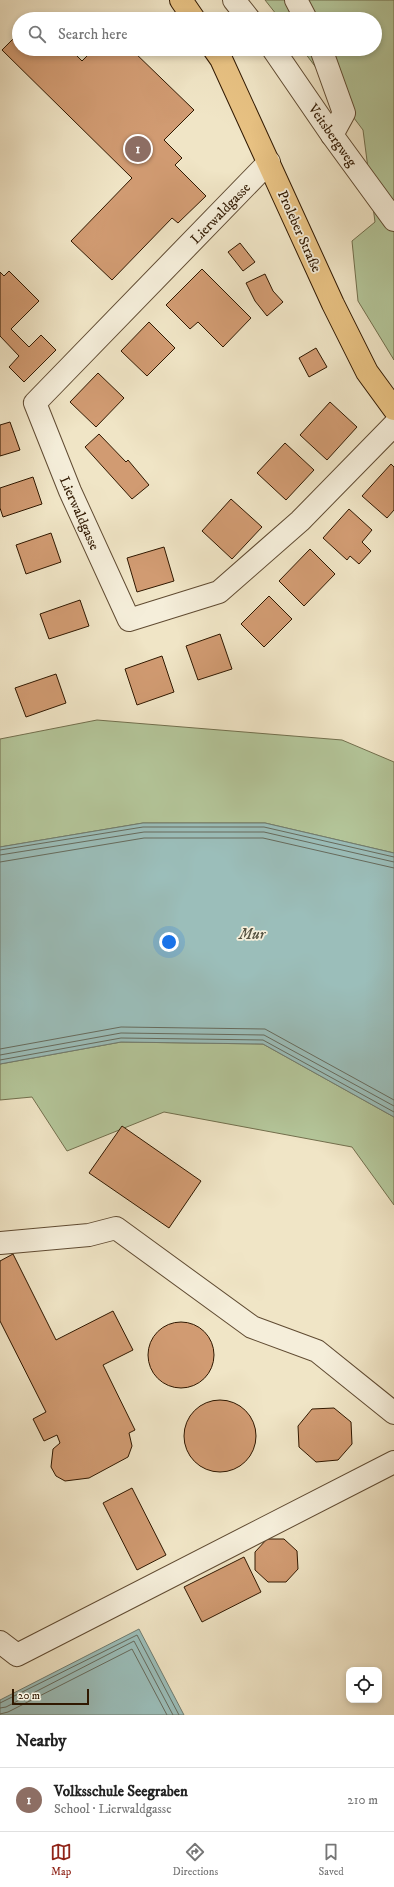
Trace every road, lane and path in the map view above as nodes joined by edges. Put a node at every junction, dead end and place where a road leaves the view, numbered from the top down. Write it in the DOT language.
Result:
graph roads {
  1 [pos="181,0"];
  2 [pos="234,0"];
  3 [pos="296,0"];
  4 [pos="189,12"];
  5 [pos="243,12"];
  6 [pos="302,12"];
  7 [pos="219,56"];
  8 [pos="278,56"];
  9 [pos="324,56"];
  10 [pos="332,135"];
  11 [pos="269,162"];
  12 [pos="394,220"];
  13 [pos="394,409"];
  14 [pos="394,425"];
  15 [pos="0,1243"];
  16 [pos="394,1413"];
  17 [pos="394,1462"];
  18 [pos="0,1642"];
  1 -- 4 [label="main road"];
  2 -- 5 [label="street"];
  3 -- 6 [label="street"];
  7 -- 11 [label="main road, Proleber Straße"];
  8 -- 10 [label="street, Veitsbergweg"];
  9 -- 10 [label="street"];
  10 -- 12 [label="street, Veitsbergweg"];
  11 -- 13 [label="main road, Proleber Straße"];
  11 -- 14 [label="street, Lierwaldgasse"];
  15 -- 16 [label="street"];
  17 -- 18 [label="street"];
}
